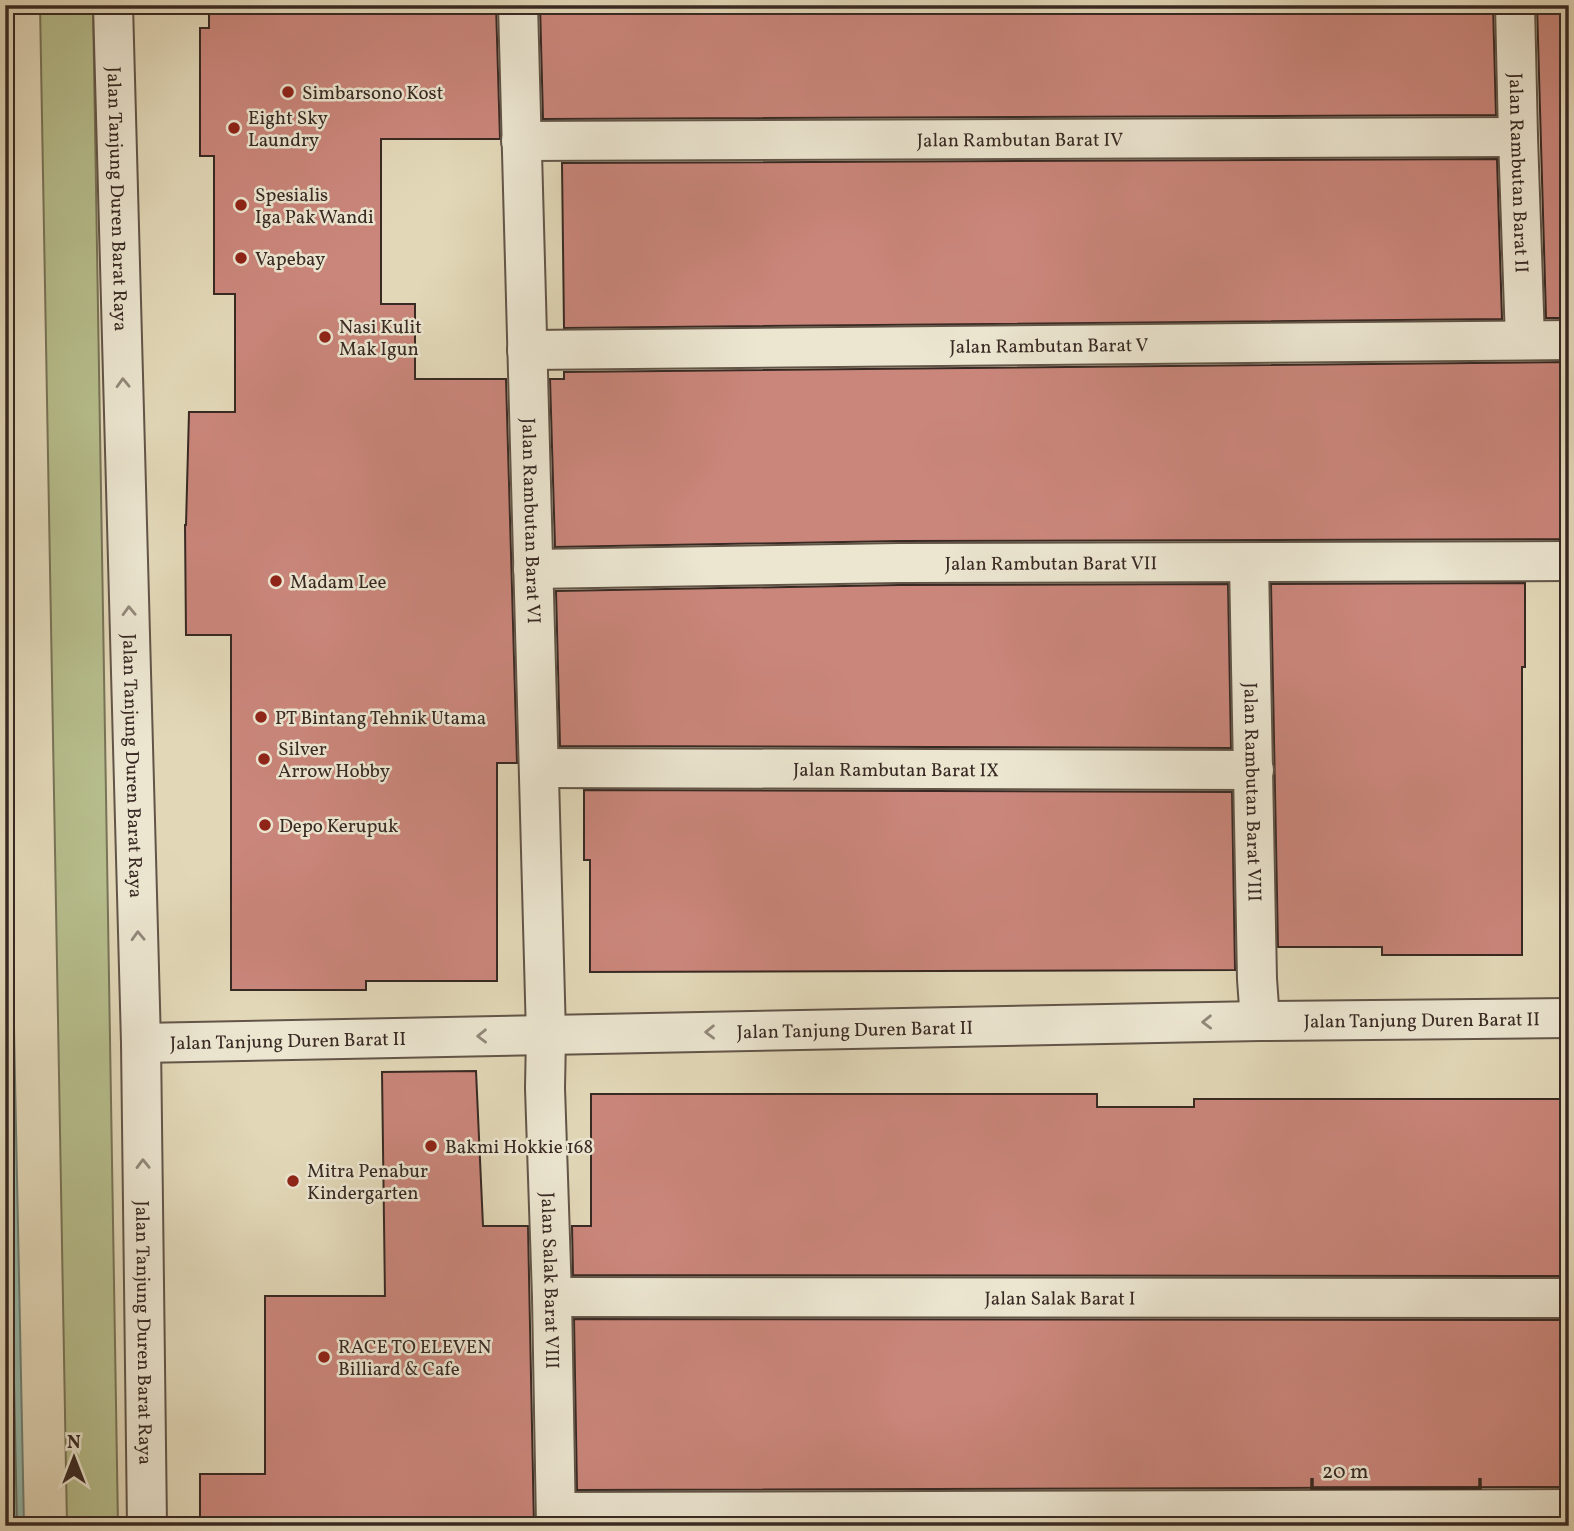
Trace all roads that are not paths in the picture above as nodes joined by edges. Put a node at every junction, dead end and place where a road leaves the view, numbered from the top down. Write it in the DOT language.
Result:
graph roads {
  1 [pos="113,5"];
  2 [pos="518,5"];
  3 [pos="1515,5"];
  4 [pos="1518,137"];
  5 [pos="521,141"];
  6 [pos="1569,340"];
  7 [pos="1525,341"];
  8 [pos="527,350"];
  9 [pos="1569,561"];
  10 [pos="1249,563"];
  11 [pos="533,569"];
  12 [pos="539,768"];
  13 [pos="1254,770"];
  14 [pos="1569,1018"];
  15 [pos="1260,1021"];
  16 [pos="546,1035"];
  17 [pos="141,1044"];
  18 [pos="552,1297"];
  19 [pos="1569,1298"];
  20 [pos="1569,1509"];
  21 [pos="556,1519"];
  22 [pos="147,1526"];
  17 -- 1 [label="street, Jalan Tanjung Duren Barat Raya, one-way"];
  2 -- 5 [label="street, Jalan Rambutan Barat VI"];
  3 -- 4 [label="street, Jalan Rambutan Barat II"];
  4 -- 5 [label="street, Jalan Rambutan Barat IV"];
  4 -- 7 [label="street, Jalan Rambutan Barat II"];
  5 -- 8 [label="street, Jalan Rambutan Barat VI"];
  6 -- 7 [label="street, Jalan Rambutan Barat V"];
  7 -- 8 [label="street, Jalan Rambutan Barat V"];
  8 -- 11 [label="street, Jalan Rambutan Barat VI"];
  9 -- 10 [label="street, Jalan Rambutan Barat VII"];
  10 -- 11 [label="street, Jalan Rambutan Barat VII"];
  10 -- 13 [label="street, Jalan Rambutan Barat VIII"];
  11 -- 12 [label="street, Jalan Rambutan Barat VI"];
  12 -- 13 [label="street, Jalan Rambutan Barat IX"];
  12 -- 16 [label="street, Jalan Rambutan Barat VI"];
  13 -- 15 [label="street, Jalan Rambutan Barat VIII"];
  14 -- 15 [label="street, Jalan Tanjung Duren Barat II"];
  15 -- 16 [label="street, Jalan Tanjung Duren Barat II, one-way"];
  16 -- 17 [label="street, Jalan Tanjung Duren Barat II, one-way"];
  16 -- 18 [label="street, Jalan Salak Barat VIII"];
  22 -- 17 [label="street, Jalan Tanjung Duren Barat Raya, one-way"];
  18 -- 19 [label="street, Jalan Salak Barat I"];
  18 -- 21 [label="street, Jalan Salak Barat VIII"];
  20 -- 21 [label="street"];
}
